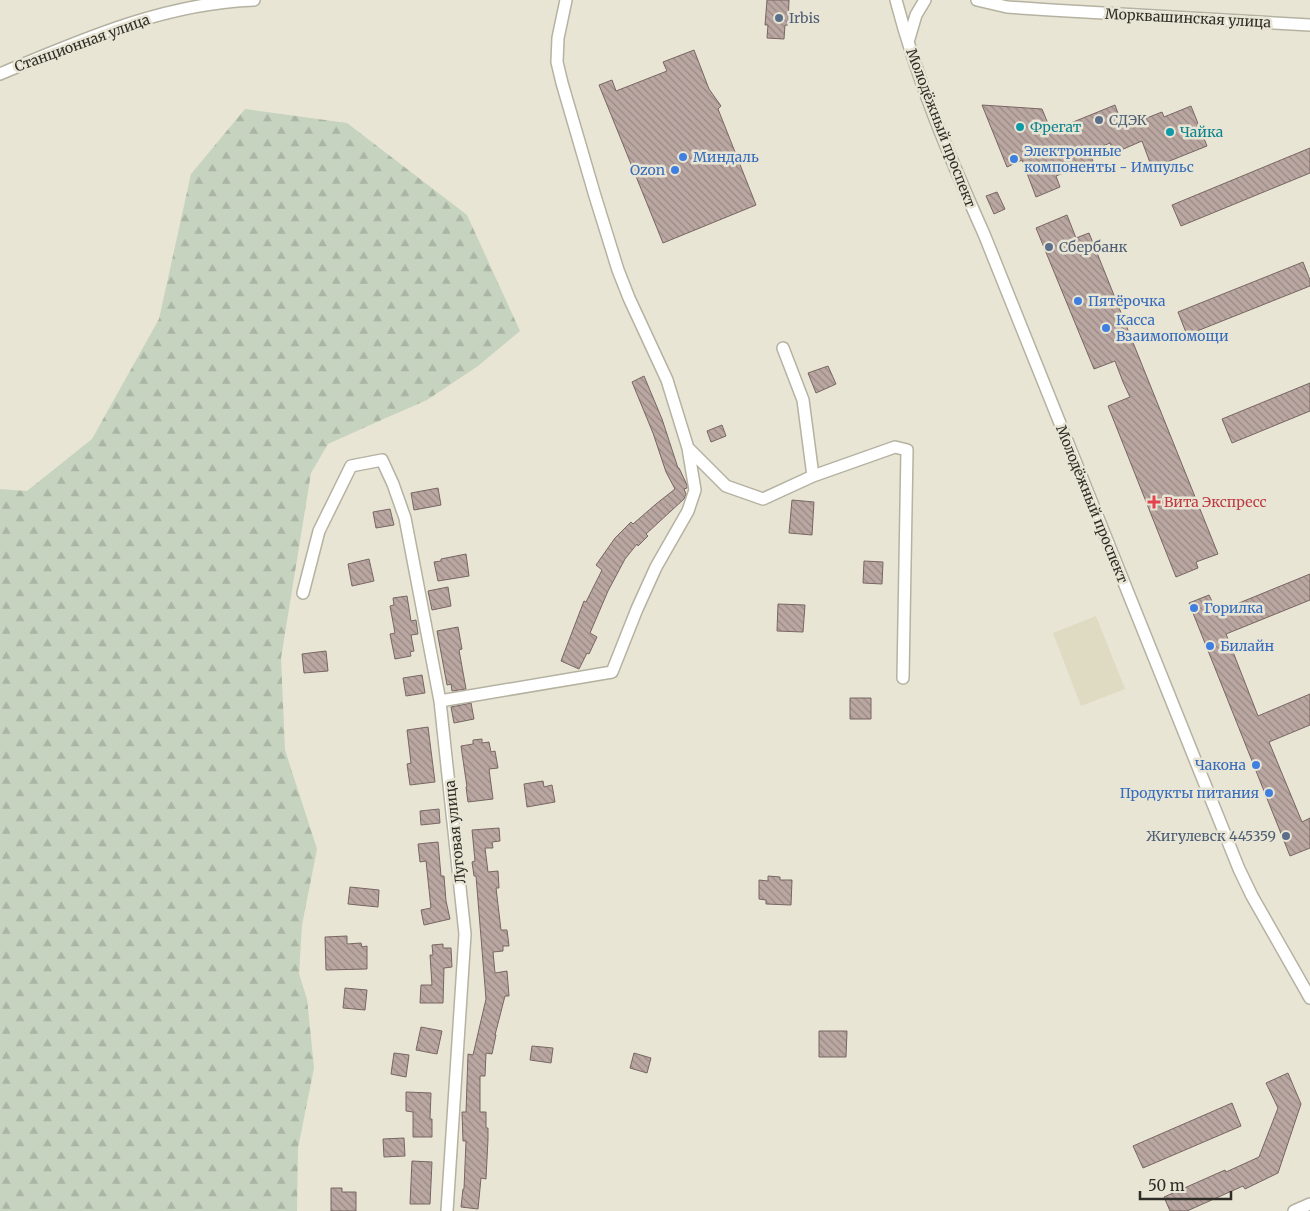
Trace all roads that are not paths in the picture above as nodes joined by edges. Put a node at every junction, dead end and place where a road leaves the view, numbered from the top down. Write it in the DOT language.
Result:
graph roads {
  1 [pos="254,0"];
  2 [pos="566,0"];
  3 [pos="896,0"];
  4 [pos="925,0"];
  5 [pos="977,0"];
  6 [pos="1310,25"];
  7 [pos="908,42"];
  8 [pos="0,74"];
  9 [pos="783,348"];
  10 [pos="688,448"];
  11 [pos="814,476"];
  12 [pos="303,593"];
  13 [pos="903,678"];
  14 [pos="440,702"];
  15 [pos="1310,998"];
  16 [pos="1310,1204"];
  17 [pos="447,1211"];
  18 [pos="1294,1211"];
  1 -- 8 [label="street, Станционная улица"];
  2 -- 10 [label="street"];
  3 -- 7 [label="street, Молодёжный проспект"];
  4 -- 7 [label="street"];
  5 -- 6 [label="street, Морквашинская улица"];
  7 -- 15 [label="street, Молодёжный проспект"];
  9 -- 11 [label="street"];
  10 -- 11 [label="street"];
  10 -- 14 [label="street"];
  11 -- 13 [label="street"];
  12 -- 14 [label="street, Луговая улица"];
  14 -- 17 [label="street, Луговая улица"];
  16 -- 18 [label="street"];
}
